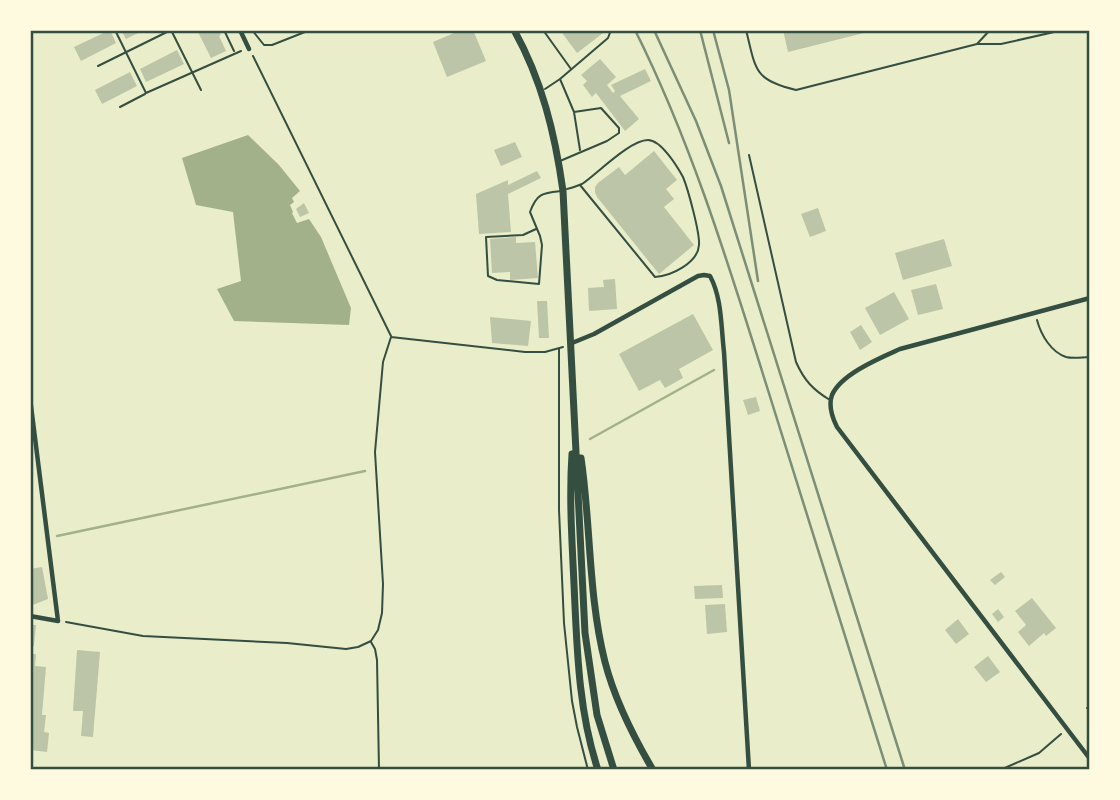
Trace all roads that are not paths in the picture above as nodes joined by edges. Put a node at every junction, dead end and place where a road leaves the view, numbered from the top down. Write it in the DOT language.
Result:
graph roads {
  1 [pos="240,30"];
  2 [pos="252,30"];
  3 [pos="310,30"];
  4 [pos="514,30"];
  5 [pos="543,30"];
  6 [pos="611,30"];
  7 [pos="746,30"];
  8 [pos="990,30"];
  9 [pos="1063,30"];
  10 [pos="977,44"];
  11 [pos="249,49"];
  12 [pos="572,69"];
  13 [pos="561,79"];
  14 [pos="541,91"];
  15 [pos="574,112"];
  16 [pos="580,152"];
  17 [pos="749,155"];
  18 [pos="559,161"];
  19 [pos="580,185"];
  20 [pos="563,191"];
  21 [pos="537,229"];
  22 [pos="1090,298"];
  23 [pos="572,343"];
  24 [pos="30,398"];
  25 [pos="831,400"];
  26 [pos="575,433"];
  27 [pos="30,616"];
  28 [pos="1090,759"];
  29 [pos="598,770"];
  30 [pos="614,770"];
  31 [pos="653,770"];
  32 [pos="749,770"];
  1 -- 11 [label="street"];
  2 -- 3 [label="lane"];
  4 -- 14 [label="main road"];
  5 -- 12 [label="lane"];
  6 -- 12 [label="lane"];
  7 -- 10 [label="lane"];
  8 -- 10 [label="lane"];
  9 -- 10 [label="lane"];
  12 -- 13 [label="lane"];
  13 -- 14 [label="lane"];
  13 -- 15 [label="lane"];
  14 -- 18 [label="main road"];
  15 -- 16 [label="lane"];
  15 -- 16 [label="lane"];
  16 -- 18 [label="lane"];
  17 -- 25 [label="lane"];
  18 -- 20 [label="main road"];
  19 -- 19 [label="lane"];
  19 -- 20 [label="lane"];
  20 -- 21 [label="lane"];
  20 -- 23 [label="main road"];
  21 -- 21 [label="lane"];
  22 -- 25 [label="street"];
  23 -- 26 [label="main road"];
  23 -- 32 [label="street"];
  24 -- 27 [label="street"];
  25 -- 28 [label="street"];
  26 -- 29 [label="main road"];
  26 -- 30 [label="main road"];
  26 -- 31 [label="main road"];
}
